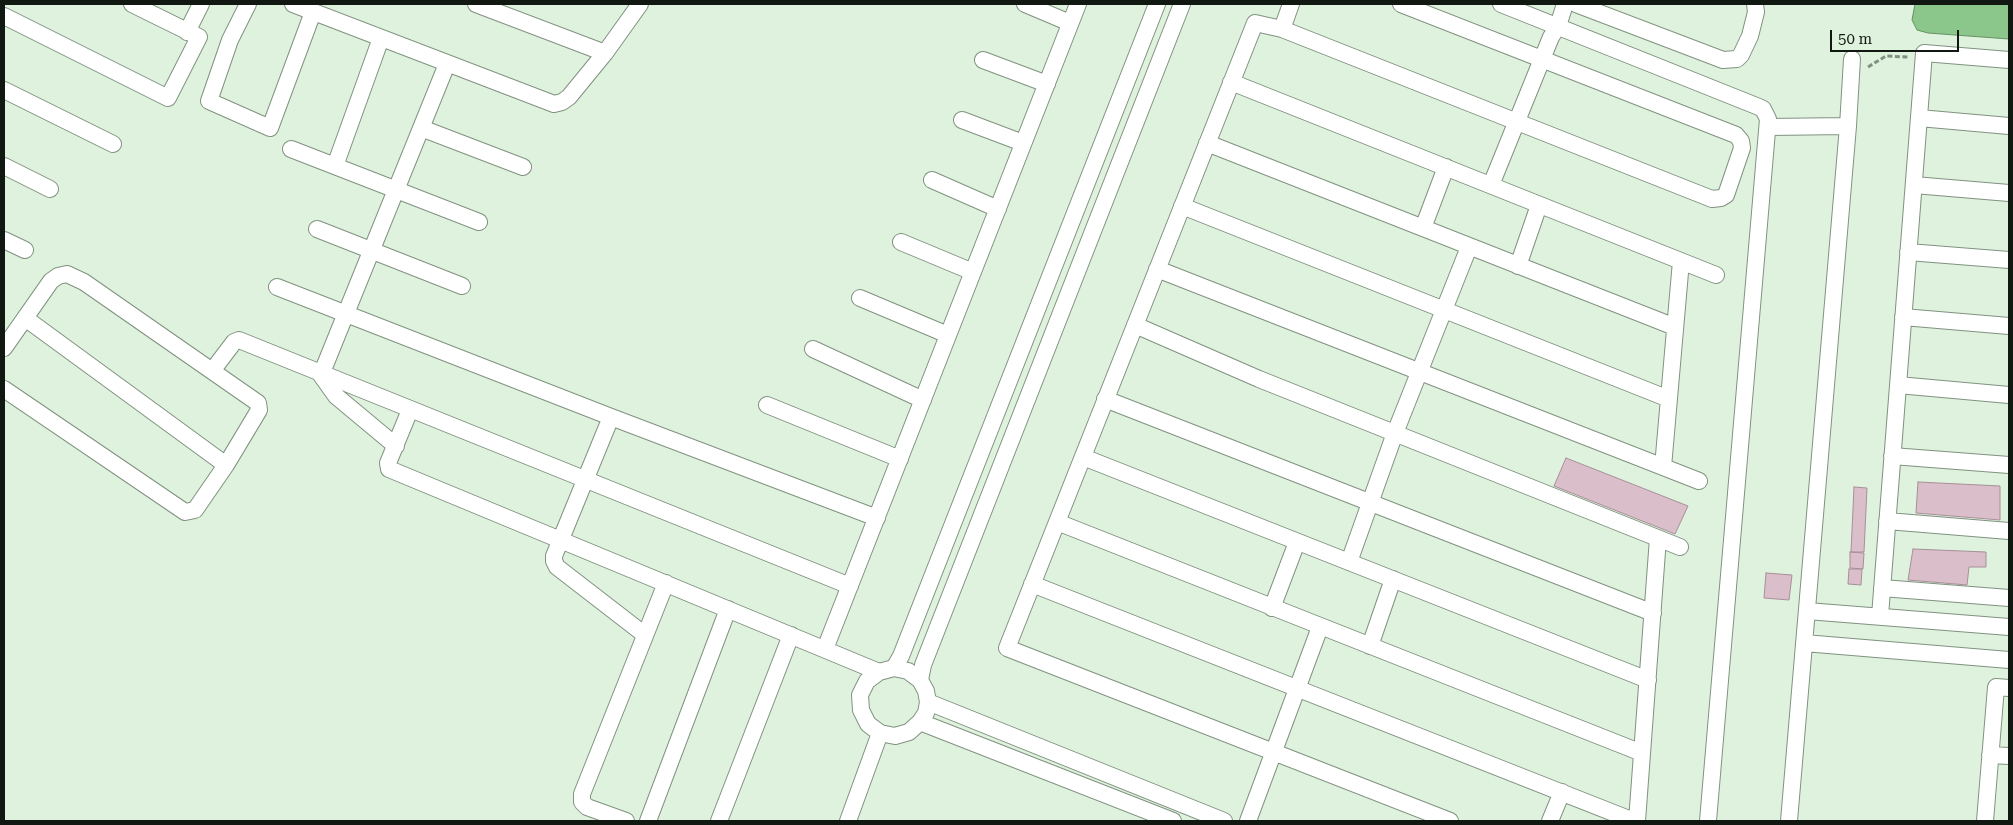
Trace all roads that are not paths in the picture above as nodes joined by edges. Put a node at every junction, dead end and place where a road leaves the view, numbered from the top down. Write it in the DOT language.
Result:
graph roads {
  1 [pos="132,4"];
  2 [pos="201,4"];
  3 [pos="248,4"];
  4 [pos="293,4"];
  5 [pos="476,4"];
  6 [pos="640,4"];
  7 [pos="1025,4"];
  8 [pos="1078,4"];
  9 [pos="1157,4"];
  10 [pos="1182,4"];
  11 [pos="1291,4"];
  12 [pos="1401,4"];
  13 [pos="1502,4"];
  14 [pos="1565,4"];
  15 [pos="1576,4"];
  16 [pos="1754,4"];
  17 [pos="313,12"];
  18 [pos="4,16"];
  19 [pos="1070,23"];
  20 [pos="1558,26"];
  21 [pos="1282,29"];
  22 [pos="187,32"];
  23 [pos="381,38"];
  24 [pos="605,53"];
  25 [pos="1852,59"];
  26 [pos="983,60"];
  27 [pos="1542,60"];
  28 [pos="2009,60"];
  29 [pos="447,64"];
  30 [pos="1231,82"];
  31 [pos="1047,84"];
  32 [pos="4,90"];
  33 [pos="1919,118"];
  34 [pos="962,120"];
  35 [pos="1517,122"];
  36 [pos="1848,126"];
  37 [pos="2009,126"];
  38 [pos="1768,127"];
  39 [pos="421,128"];
  40 [pos="1023,143"];
  41 [pos="1207,143"];
  42 [pos="113,144"];
  43 [pos="291,149"];
  44 [pos="4,166"];
  45 [pos="335,166"];
  46 [pos="522,167"];
  47 [pos="1446,167"];
  48 [pos="932,180"];
  49 [pos="1490,185"];
  50 [pos="1914,185"];
  51 [pos="50,189"];
  52 [pos="396,190"];
  53 [pos="2009,193"];
  54 [pos="1540,205"];
  55 [pos="1182,206"];
  56 [pos="998,209"];
  57 [pos="479,222"];
  58 [pos="1423,228"];
  59 [pos="317,229"];
  60 [pos="4,240"];
  61 [pos="901,242"];
  62 [pos="1469,247"];
  63 [pos="25,250"];
  64 [pos="371,250"];
  65 [pos="1908,252"];
  66 [pos="2009,260"];
  67 [pos="1681,261"];
  68 [pos="1518,266"];
  69 [pos="1157,269"];
  70 [pos="973,272"];
  71 [pos="1716,275"];
  72 [pos="462,286"];
  73 [pos="277,287"];
  74 [pos="860,298"];
  75 [pos="1444,310"];
  76 [pos="346,314"];
  77 [pos="1903,317"];
  78 [pos="25,318"];
  79 [pos="1136,325"];
  80 [pos="2009,326"];
  81 [pos="1675,327"];
  82 [pos="948,335"];
  83 [pos="4,348"];
  84 [pos="813,349"];
  85 [pos="212,371"];
  86 [pos="1420,372"];
  87 [pos="321,375"];
  88 [pos="1898,385"];
  89 [pos="4,389"];
  90 [pos="2009,395"];
  91 [pos="1105,399"];
  92 [pos="1669,399"];
  93 [pos="923,400"];
  94 [pos="767,405"];
  95 [pos="410,410"];
  96 [pos="611,418"];
  97 [pos="1396,433"];
  98 [pos="396,446"];
  99 [pos="1892,456"];
  100 [pos="1082,457"];
  101 [pos="900,459"];
  102 [pos="226,465"];
  103 [pos="2009,465"];
  104 [pos="1663,467"];
  105 [pos="586,479"];
  106 [pos="1699,481"];
  107 [pos="1370,503"];
  108 [pos="877,518"];
  109 [pos="1887,521"];
  110 [pos="1057,522"];
  111 [pos="2009,531"];
  112 [pos="1658,538"];
  113 [pos="560,540"];
  114 [pos="1297,542"];
  115 [pos="1680,547"];
  116 [pos="1349,562"];
  117 [pos="1394,579"];
  118 [pos="666,583"];
  119 [pos="1032,584"];
  120 [pos="850,586"];
  121 [pos="1882,588"];
  122 [pos="2009,598"];
  123 [pos="1272,608"];
  124 [pos="728,609"];
  125 [pos="1807,611"];
  126 [pos="1653,613"];
  127 [pos="1880,616"];
  128 [pos="1320,627"];
  129 [pos="2009,627"];
  130 [pos="645,635"];
  131 [pos="791,635"];
  132 [pos="1804,643"];
  133 [pos="1370,646"];
  134 [pos="825,650"];
  135 [pos="2009,660"];
  136 [pos="886,670"];
  137 [pos="920,680"];
  138 [pos="1648,680"];
  139 [pos="1297,688"];
  140 [pos="2009,688"];
  141 [pos="928,702"];
  142 [pos="920,722"];
  143 [pos="880,733"];
  144 [pos="1273,752"];
  145 [pos="1642,753"];
  146 [pos="1990,755"];
  147 [pos="2009,756"];
  148 [pos="1562,792"];
  149 [pos="626,821"];
  150 [pos="648,821"];
  151 [pos="719,821"];
  152 [pos="848,821"];
  153 [pos="1173,821"];
  154 [pos="1224,821"];
  155 [pos="1248,821"];
  156 [pos="1450,821"];
  157 [pos="1550,821"];
  158 [pos="1636,821"];
  159 [pos="1708,821"];
  160 [pos="1789,821"];
  161 [pos="1985,821"];
  1 -- 22 [label="street"];
  2 -- 22 [label="street"];
  3 -- 17 [label="street"];
  4 -- 17 [label="street"];
  5 -- 24 [label="street"];
  6 -- 24 [label="street"];
  7 -- 19 [label="street"];
  8 -- 19 [label="street"];
  9 -- 136 [label="street"];
  10 -- 137 [label="street"];
  11 -- 21 [label="street"];
  12 -- 27 [label="street"];
  13 -- 20 [label="street"];
  14 -- 20 [label="street"];
  15 -- 16 [label="street"];
  17 -- 23 [label="street"];
  18 -- 22 [label="street"];
  19 -- 31 [label="street"];
  20 -- 27 [label="street"];
  20 -- 38 [label="street"];
  21 -- 30 [label="street"];
  21 -- 35 [label="street"];
  23 -- 29 [label="street"];
  23 -- 45 [label="street"];
  24 -- 29 [label="street"];
  25 -- 36 [label="street"];
  26 -- 31 [label="street"];
  27 -- 35 [label="street"];
  27 -- 35 [label="street"];
  28 -- 33 [label="street"];
  29 -- 39 [label="street"];
  30 -- 41 [label="street"];
  30 -- 47 [label="street"];
  31 -- 40 [label="street"];
  32 -- 42 [label="street"];
  33 -- 37 [label="street"];
  33 -- 50 [label="street"];
  34 -- 40 [label="street"];
  35 -- 49 [label="street"];
  36 -- 38 [label="street"];
  36 -- 125 [label="street"];
  38 -- 159 [label="street"];
  39 -- 46 [label="street"];
  39 -- 52 [label="street"];
  40 -- 56 [label="street"];
  41 -- 55 [label="street"];
  41 -- 58 [label="street"];
  43 -- 45 [label="street"];
  44 -- 51 [label="street"];
  45 -- 52 [label="street"];
  47 -- 49 [label="street"];
  47 -- 58 [label="street"];
  48 -- 56 [label="street"];
  49 -- 54 [label="street"];
  50 -- 53 [label="street"];
  50 -- 65 [label="street"];
  52 -- 57 [label="street"];
  52 -- 64 [label="street"];
  54 -- 67 [label="street"];
  54 -- 68 [label="street"];
  55 -- 69 [label="street"];
  55 -- 75 [label="street"];
  56 -- 70 [label="street"];
  58 -- 62 [label="street"];
  59 -- 64 [label="street"];
  60 -- 63 [label="street"];
  61 -- 70 [label="street"];
  62 -- 68 [label="street"];
  62 -- 75 [label="street"];
  64 -- 72 [label="street"];
  64 -- 76 [label="street"];
  65 -- 66 [label="street"];
  65 -- 77 [label="street"];
  67 -- 71 [label="street"];
  67 -- 81 [label="street"];
  68 -- 81 [label="street"];
  69 -- 79 [label="street"];
  69 -- 86 [label="street"];
  70 -- 82 [label="street"];
  73 -- 76 [label="street"];
  74 -- 82 [label="street"];
  75 -- 86 [label="street"];
  75 -- 92 [label="street"];
  76 -- 87 [label="street"];
  76 -- 96 [label="street"];
  77 -- 80 [label="street"];
  77 -- 88 [label="street"];
  78 -- 83 [label="street"];
  78 -- 85 [label="street"];
  78 -- 102 [label="street"];
  79 -- 91 [label="street"];
  79 -- 97 [label="street"];
  81 -- 92 [label="street"];
  82 -- 93 [label="street"];
  84 -- 93 [label="street"];
  85 -- 87 [label="street"];
  85 -- 102 [label="street"];
  86 -- 97 [label="street"];
  86 -- 104 [label="street"];
  87 -- 95 [label="street"];
  87 -- 98 [label="street"];
  88 -- 90 [label="street"];
  88 -- 99 [label="street"];
  89 -- 102 [label="street"];
  91 -- 100 [label="street"];
  91 -- 107 [label="street"];
  92 -- 104 [label="street"];
  93 -- 101 [label="street"];
  94 -- 101 [label="street"];
  95 -- 98 [label="street"];
  95 -- 105 [label="street"];
  96 -- 105 [label="street"];
  96 -- 108 [label="street"];
  97 -- 107 [label="street"];
  97 -- 112 [label="street"];
  98 -- 113 [label="street"];
  99 -- 103 [label="street"];
  99 -- 109 [label="street"];
  100 -- 110 [label="street"];
  100 -- 114 [label="street"];
  101 -- 108 [label="street"];
  104 -- 106 [label="street"];
  105 -- 113 [label="street"];
  105 -- 120 [label="street"];
  107 -- 116 [label="street"];
  107 -- 126 [label="street"];
  108 -- 120 [label="street"];
  109 -- 111 [label="street"];
  109 -- 121 [label="street"];
  110 -- 119 [label="street"];
  110 -- 123 [label="street"];
  112 -- 115 [label="street"];
  112 -- 126 [label="street"];
  113 -- 118 [label="street"];
  113 -- 130 [label="street"];
  114 -- 116 [label="street"];
  114 -- 123 [label="street"];
  116 -- 117 [label="street"];
  117 -- 133 [label="street"];
  117 -- 138 [label="street"];
  118 -- 124 [label="street"];
  118 -- 130 [label="street"];
  119 -- 139 [label="street"];
  119 -- 144 [label="street"];
  120 -- 134 [label="street"];
  121 -- 122 [label="street"];
  121 -- 127 [label="street"];
  123 -- 128 [label="street"];
  124 -- 131 [label="street"];
  124 -- 150 [label="street"];
  125 -- 127 [label="street"];
  125 -- 132 [label="street"];
  126 -- 138 [label="street"];
  127 -- 129 [label="street"];
  128 -- 133 [label="street"];
  128 -- 139 [label="street"];
  130 -- 149 [label="street"];
  131 -- 134 [label="street"];
  131 -- 151 [label="street"];
  132 -- 135 [label="street"];
  132 -- 160 [label="street"];
  133 -- 145 [label="street"];
  134 -- 136 [label="street"];
  136 -- 137 [label="street"];
  136 -- 143 [label="street"];
  137 -- 141 [label="street"];
  138 -- 145 [label="street"];
  139 -- 144 [label="street"];
  139 -- 148 [label="street"];
  140 -- 146 [label="street"];
  141 -- 142 [label="street"];
  141 -- 154 [label="street"];
  142 -- 143 [label="street"];
  142 -- 153 [label="street"];
  143 -- 152 [label="street"];
  144 -- 155 [label="street"];
  144 -- 156 [label="street"];
  145 -- 158 [label="street"];
  146 -- 147 [label="street"];
  146 -- 161 [label="street"];
  148 -- 157 [label="street"];
  148 -- 158 [label="street"];
}
